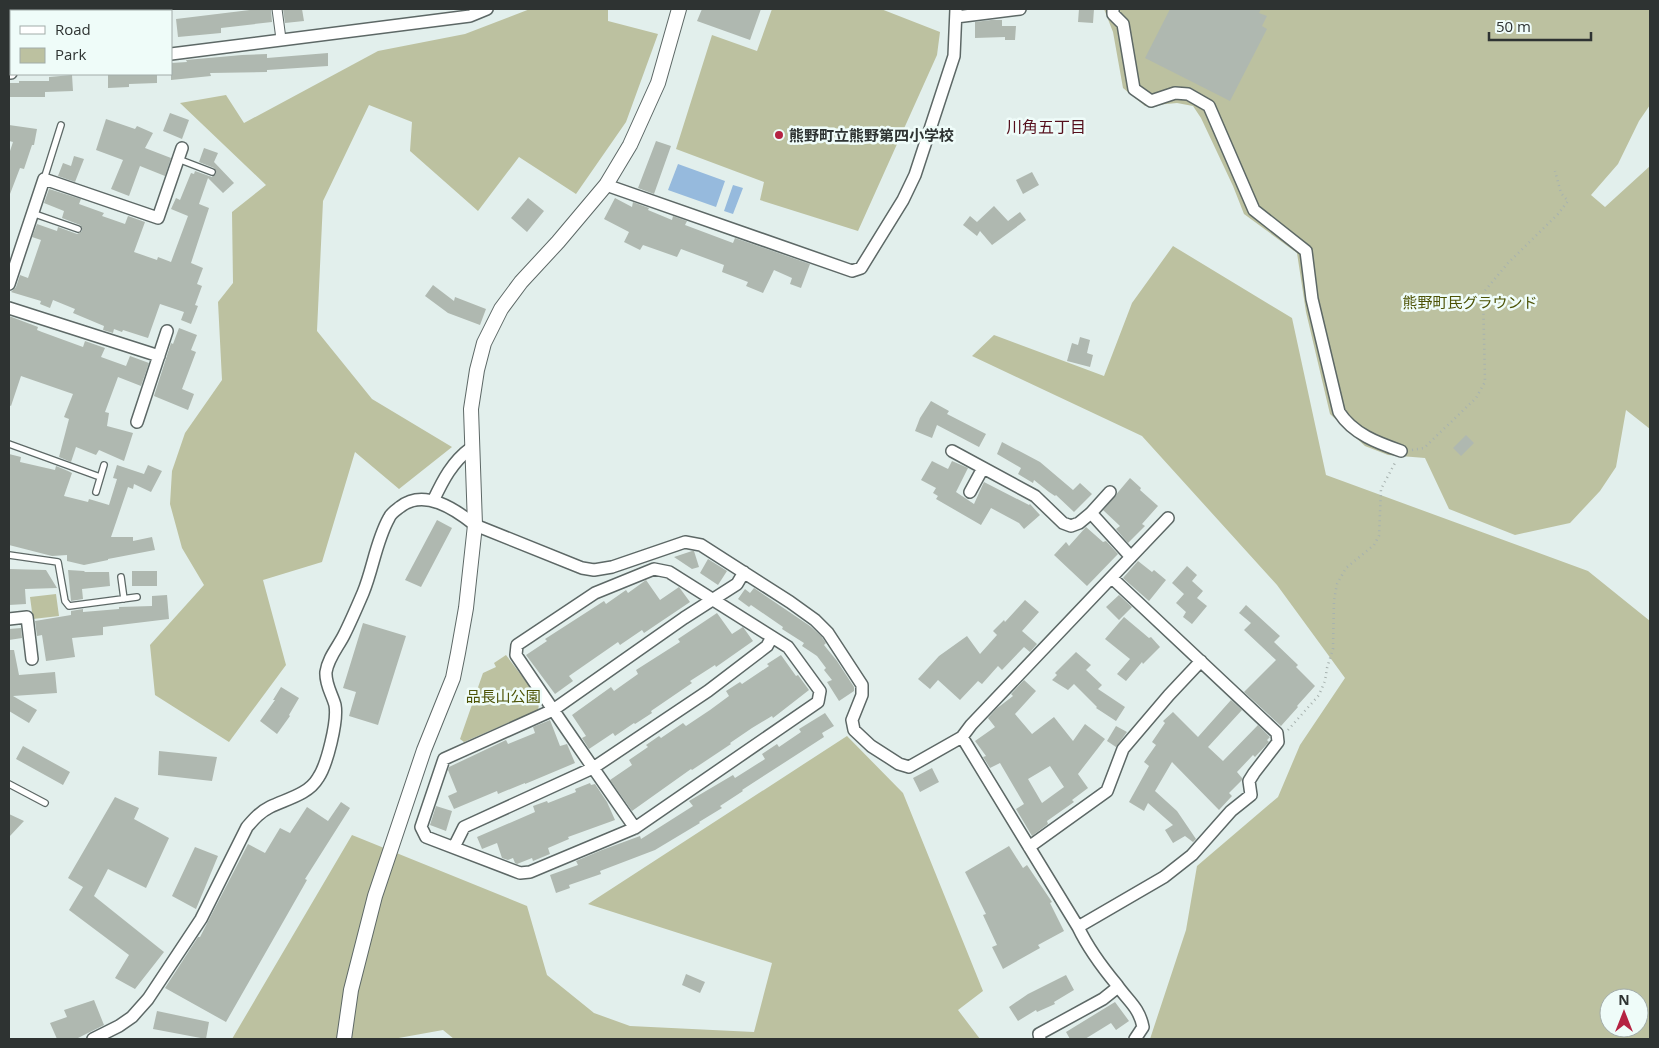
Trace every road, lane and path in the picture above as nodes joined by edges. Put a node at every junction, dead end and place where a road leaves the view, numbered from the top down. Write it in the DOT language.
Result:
graph roads {
  1 [pos="277,9"];
  2 [pos="487,9"];
  3 [pos="679,9"];
  4 [pos="1020,9"];
  5 [pos="1113,9"];
  6 [pos="956,13"];
  7 [pos="281,40"];
  8 [pos="172,54"];
  9 [pos="61,125"];
  10 [pos="182,148"];
  11 [pos="178,159"];
  12 [pos="1555,171"];
  13 [pos="212,172"];
  14 [pos="44,179"];
  15 [pos="606,185"];
  16 [pos="32,213"];
  17 [pos="78,229"];
  18 [pos="9,284"];
  19 [pos="9,308"];
  20 [pos="167,331"];
  21 [pos="159,356"];
  22 [pos="137,422"];
  23 [pos="9,444"];
  24 [pos="471,448"];
  25 [pos="1401,451"];
  26 [pos="952,452"];
  27 [pos="104,465"];
  28 [pos="983,468"];
  29 [pos="100,477"];
  30 [pos="96,492"];
  31 [pos="970,492"];
  32 [pos="1110,492"];
  33 [pos="433,501"];
  34 [pos="1091,514"];
  35 [pos="1168,518"];
  36 [pos="474,525"];
  37 [pos="9,555"];
  38 [pos="1131,557"];
  39 [pos="744,572"];
  40 [pos="121,577"];
  41 [pos="1112,578"];
  42 [pos="137,597"];
  43 [pos="124,598"];
  44 [pos="713,600"];
  45 [pos="9,619"];
  46 [pos="772,637"];
  47 [pos="32,659"];
  48 [pos="1201,662"];
  49 [pos="553,710"];
  50 [pos="962,737"];
  51 [pos="1278,738"];
  52 [pos="593,768"];
  53 [pos="9,784"];
  54 [pos="45,803"];
  55 [pos="635,828"];
  56 [pos="454,847"];
  57 [pos="1030,847"];
  58 [pos="1078,927"];
  59 [pos="1118,987"];
  60 [pos="93,1039"];
  61 [pos="344,1039"];
  62 [pos="1040,1039"];
  63 [pos="1136,1039"];
  1 -- 7 [label="street"];
  2 -- 7 [label="street"];
  3 -- 15 [label="street"];
  4 -- 6 [label="street"];
  5 -- 25 [label="street"];
  6 -- 15 [label="street"];
  7 -- 8 [label="street"];
  9 -- 14 [label="lane"];
  10 -- 11 [label="street"];
  11 -- 13 [label="lane"];
  11 -- 14 [label="street"];
  12 -- 25 [label="path"];
  14 -- 16 [label="street"];
  15 -- 24 [label="street"];
  16 -- 17 [label="lane"];
  16 -- 18 [label="street"];
  19 -- 21 [label="street"];
  20 -- 21 [label="street"];
  21 -- 22 [label="street"];
  23 -- 29 [label="lane"];
  24 -- 33 [label="street"];
  24 -- 36 [label="street"];
  25 -- 51 [label="path"];
  26 -- 28 [label="street"];
  27 -- 29 [label="lane"];
  28 -- 31 [label="street"];
  28 -- 34 [label="street"];
  29 -- 30 [label="lane"];
  32 -- 34 [label="street"];
  33 -- 36 [label="street"];
  33 -- 60 [label="street"];
  34 -- 38 [label="street"];
  35 -- 38 [label="street"];
  36 -- 39 [label="street"];
  36 -- 61 [label="street"];
  37 -- 43 [label="lane"];
  38 -- 41 [label="street"];
  39 -- 44 [label="street"];
  39 -- 50 [label="street"];
  40 -- 43 [label="lane"];
  41 -- 48 [label="street"];
  41 -- 50 [label="street"];
  42 -- 43 [label="lane"];
  44 -- 46 [label="street"];
  44 -- 49 [label="street"];
  44 -- 49 [label="street"];
  45 -- 47 [label="street"];
  46 -- 52 [label="street"];
  46 -- 55 [label="street"];
  48 -- 51 [label="street"];
  48 -- 57 [label="street"];
  49 -- 52 [label="street"];
  49 -- 56 [label="street"];
  50 -- 57 [label="street"];
  51 -- 58 [label="street"];
  52 -- 55 [label="street"];
  52 -- 56 [label="street"];
  53 -- 54 [label="lane"];
  55 -- 56 [label="street"];
  57 -- 58 [label="street"];
  58 -- 59 [label="street"];
  59 -- 62 [label="street"];
  59 -- 63 [label="street"];
}
